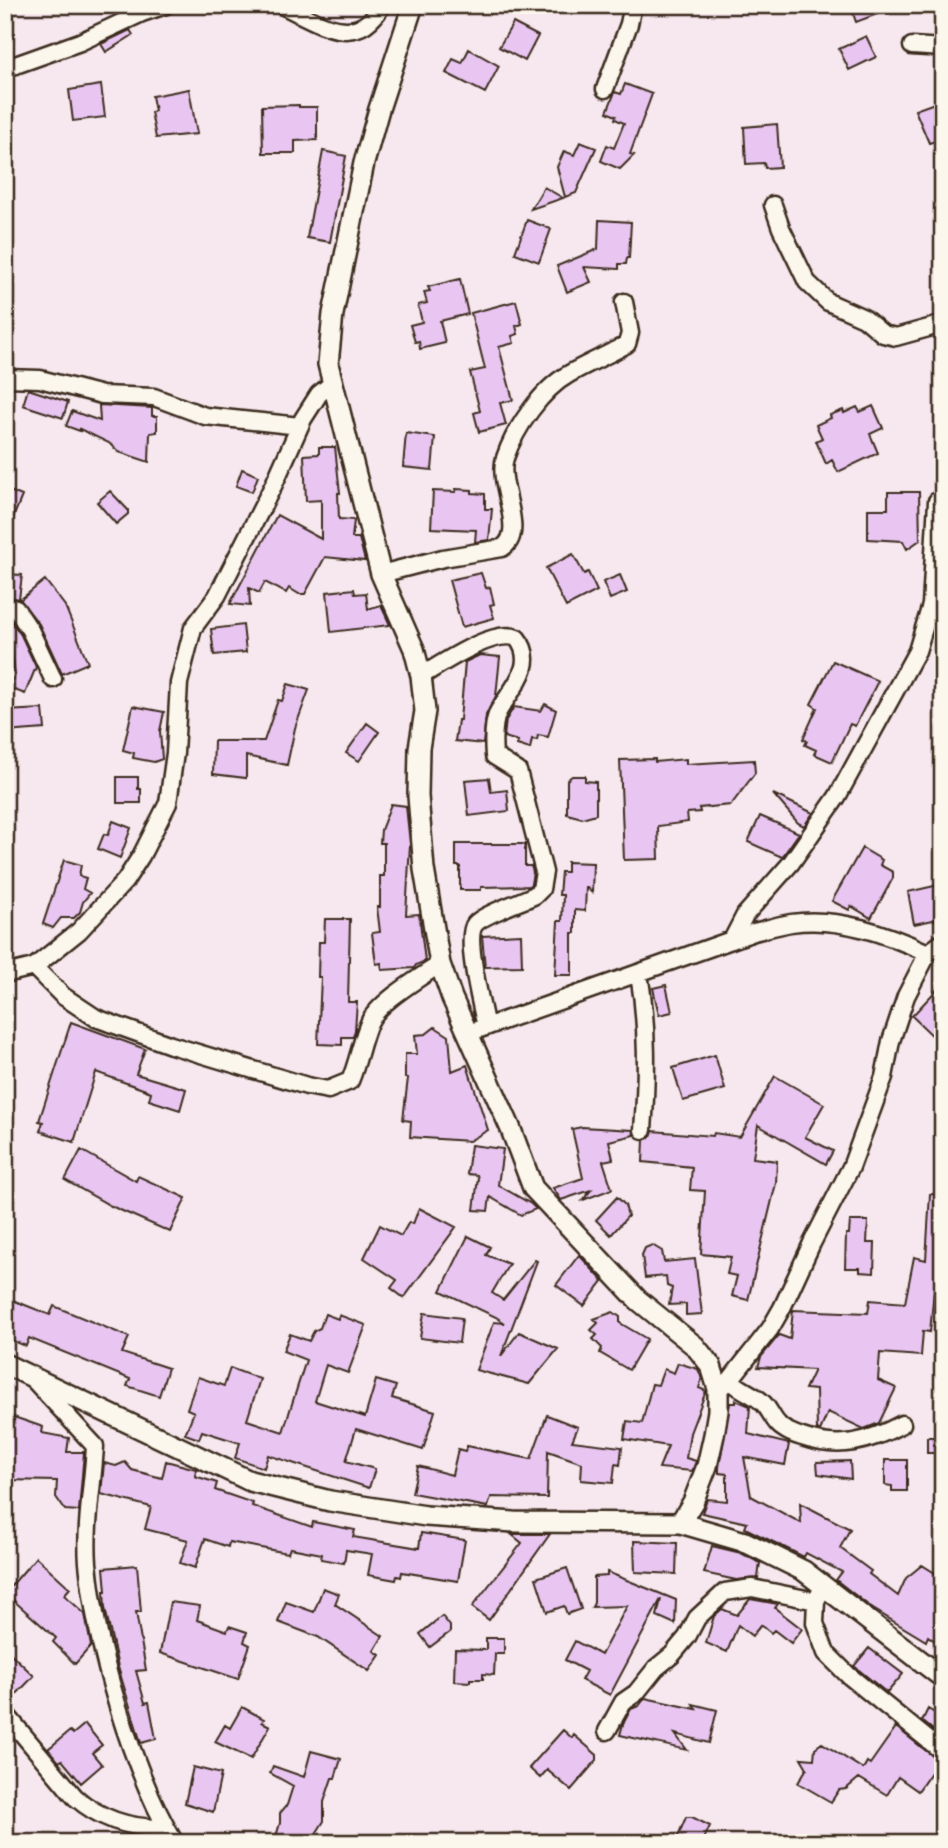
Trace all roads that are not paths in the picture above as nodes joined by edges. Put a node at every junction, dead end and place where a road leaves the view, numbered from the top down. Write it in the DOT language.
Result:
graph roads {
  1 [pos="166,5"];
  2 [pos="281,5"];
  3 [pos="382,5"];
  4 [pos="413,5"];
  5 [pos="633,5"];
  6 [pos="912,46"];
  7 [pos="943,48"];
  8 [pos="7,68"];
  9 [pos="605,89"];
  10 [pos="773,205"];
  11 [pos="624,302"];
  12 [pos="943,324"];
  13 [pos="5,378"];
  14 [pos="333,383"];
  15 [pos="300,426"];
  16 [pos="937,501"];
  17 [pos="381,574"];
  18 [pos="5,606"];
  19 [pos="421,676"];
  20 [pos="53,679"];
  21 [pos="732,940"];
  22 [pos="943,942"];
  23 [pos="928,953"];
  24 [pos="440,964"];
  25 [pos="34,967"];
  26 [pos="5,974"];
  27 [pos="639,974"];
  28 [pos="477,1030"];
  29 [pos="643,1130"];
  30 [pos="5,1364"];
  31 [pos="30,1374"];
  32 [pos="724,1385"];
  33 [pos="902,1424"];
  34 [pos="680,1523"];
  35 [pos="820,1594"];
  36 [pos="943,1678"];
  37 [pos="5,1713"];
  38 [pos="607,1731"];
  39 [pos="943,1752"];
  40 [pos="166,1828"];
  41 [pos="175,1843"];
  1 -- 8 [label="street"];
  2 -- 3 [label="street"];
  4 -- 14 [label="street"];
  5 -- 9 [label="street"];
  6 -- 7 [label="street"];
  10 -- 12 [label="street"];
  11 -- 17 [label="street"];
  13 -- 15 [label="street"];
  14 -- 15 [label="street"];
  14 -- 17 [label="street"];
  15 -- 25 [label="street"];
  16 -- 21 [label="street"];
  17 -- 19 [label="street"];
  18 -- 20 [label="street"];
  19 -- 24 [label="street"];
  19 -- 28 [label="street"];
  21 -- 23 [label="street"];
  21 -- 27 [label="street"];
  22 -- 23 [label="street"];
  23 -- 32 [label="street"];
  24 -- 25 [label="street"];
  24 -- 28 [label="street"];
  25 -- 26 [label="street"];
  27 -- 28 [label="street"];
  27 -- 29 [label="street"];
  28 -- 32 [label="street"];
  30 -- 31 [label="street"];
  31 -- 34 [label="street"];
  31 -- 40 [label="street"];
  32 -- 33 [label="street"];
  32 -- 34 [label="street"];
  34 -- 35 [label="street"];
  35 -- 36 [label="street"];
  35 -- 38 [label="street"];
  35 -- 39 [label="street"];
  37 -- 40 [label="street"];
  40 -- 41 [label="street"];
}
